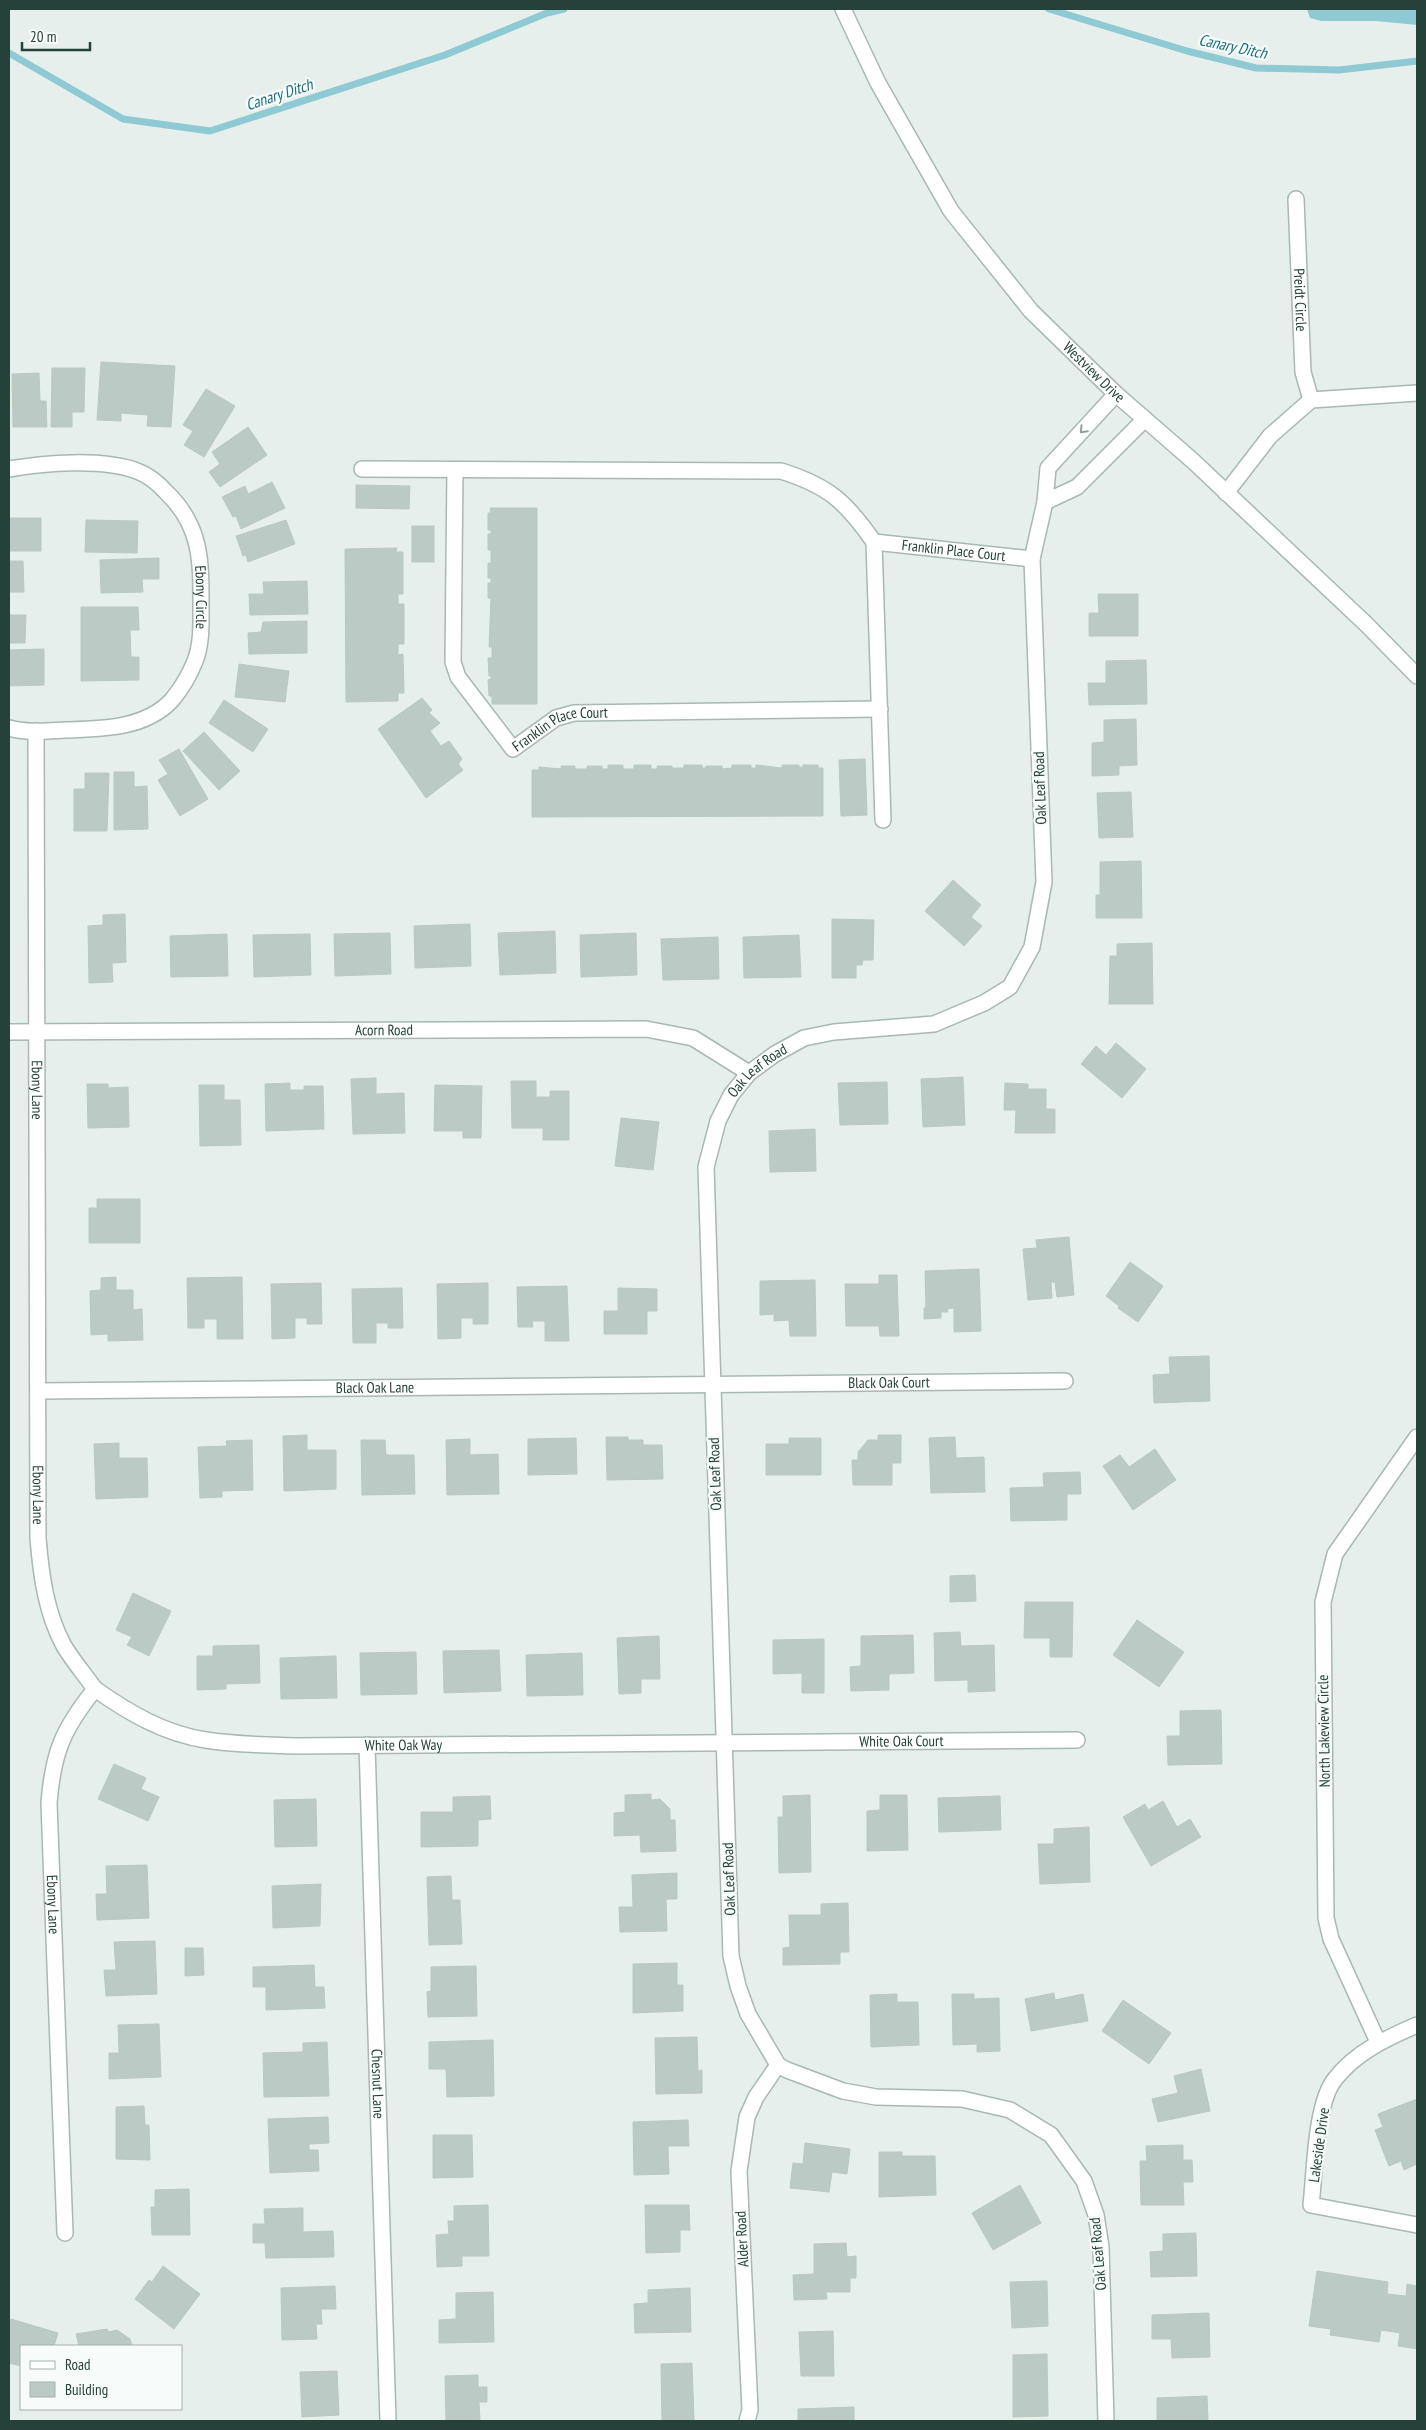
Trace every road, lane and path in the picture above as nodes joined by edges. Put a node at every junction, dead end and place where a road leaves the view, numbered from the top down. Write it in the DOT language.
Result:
graph roads {
  1 [pos="843,9"];
  2 [pos="1296,199"];
  3 [pos="1417,393"];
  4 [pos="1116,394"];
  5 [pos="1311,400"];
  6 [pos="1145,419"];
  7 [pos="9,469"];
  8 [pos="362,469"];
  9 [pos="454,470"];
  10 [pos="1226,492"];
  11 [pos="1045,502"];
  12 [pos="874,542"];
  13 [pos="1032,559"];
  14 [pos="1417,676"];
  15 [pos="880,709"];
  16 [pos="9,728"];
  17 [pos="36,731"];
  18 [pos="883,820"];
  19 [pos="37,1031"];
  20 [pos="9,1032"];
  21 [pos="749,1073"];
  22 [pos="1065,1381"];
  23 [pos="712,1386"];
  24 [pos="39,1391"];
  25 [pos="1417,1437"];
  26 [pos="95,1690"];
  27 [pos="1077,1740"];
  28 [pos="725,1742"];
  29 [pos="367,1745"];
  30 [pos="1417,2025"];
  31 [pos="1378,2042"];
  32 [pos="778,2065"];
  33 [pos="1417,2225"];
  34 [pos="65,2232"];
  35 [pos="388,2421"];
  36 [pos="747,2421"];
  37 [pos="1106,2421"];
  1 -- 4 [label="street, Westview Drive"];
  2 -- 5 [label="street, Preidt Circle"];
  3 -- 5 [label="street"];
  4 -- 6 [label="street, Westview Drive"];
  4 -- 11 [label="street, Oak Leaf Road, one-way"];
  5 -- 10 [label="street"];
  6 -- 10 [label="street, Westview Drive"];
  6 -- 11 [label="street"];
  7 -- 17 [label="street, Ebony Circle"];
  8 -- 9 [label="street"];
  9 -- 12 [label="street"];
  9 -- 15 [label="street, Franklin Place Court"];
  10 -- 14 [label="street, Westview Drive"];
  11 -- 13 [label="street, Oak Leaf Road"];
  12 -- 13 [label="street, Franklin Place Court"];
  12 -- 15 [label="street"];
  13 -- 21 [label="street, Oak Leaf Road"];
  15 -- 18 [label="street"];
  16 -- 17 [label="street, Ebony Circle"];
  17 -- 19 [label="street, Ebony Lane"];
  19 -- 20 [label="street, Acorn Road"];
  19 -- 21 [label="street, Acorn Road"];
  19 -- 24 [label="street, Ebony Lane"];
  21 -- 23 [label="street, Oak Leaf Road"];
  22 -- 23 [label="street, Black Oak Court"];
  23 -- 24 [label="street, Black Oak Lane"];
  23 -- 28 [label="street, Oak Leaf Road"];
  24 -- 26 [label="street, Ebony Lane"];
  25 -- 31 [label="street, North Lakeview Circle"];
  26 -- 29 [label="street, White Oak Way"];
  26 -- 34 [label="street, Ebony Lane"];
  27 -- 28 [label="street, White Oak Court"];
  28 -- 29 [label="street, White Oak Way"];
  28 -- 32 [label="street, Oak Leaf Road"];
  29 -- 35 [label="street, Chesnut Lane"];
  30 -- 31 [label="street, Lakeside Drive"];
  31 -- 33 [label="street, Lakeside Drive"];
  32 -- 36 [label="street, Alder Road"];
  32 -- 37 [label="street, Oak Leaf Road"];
}
